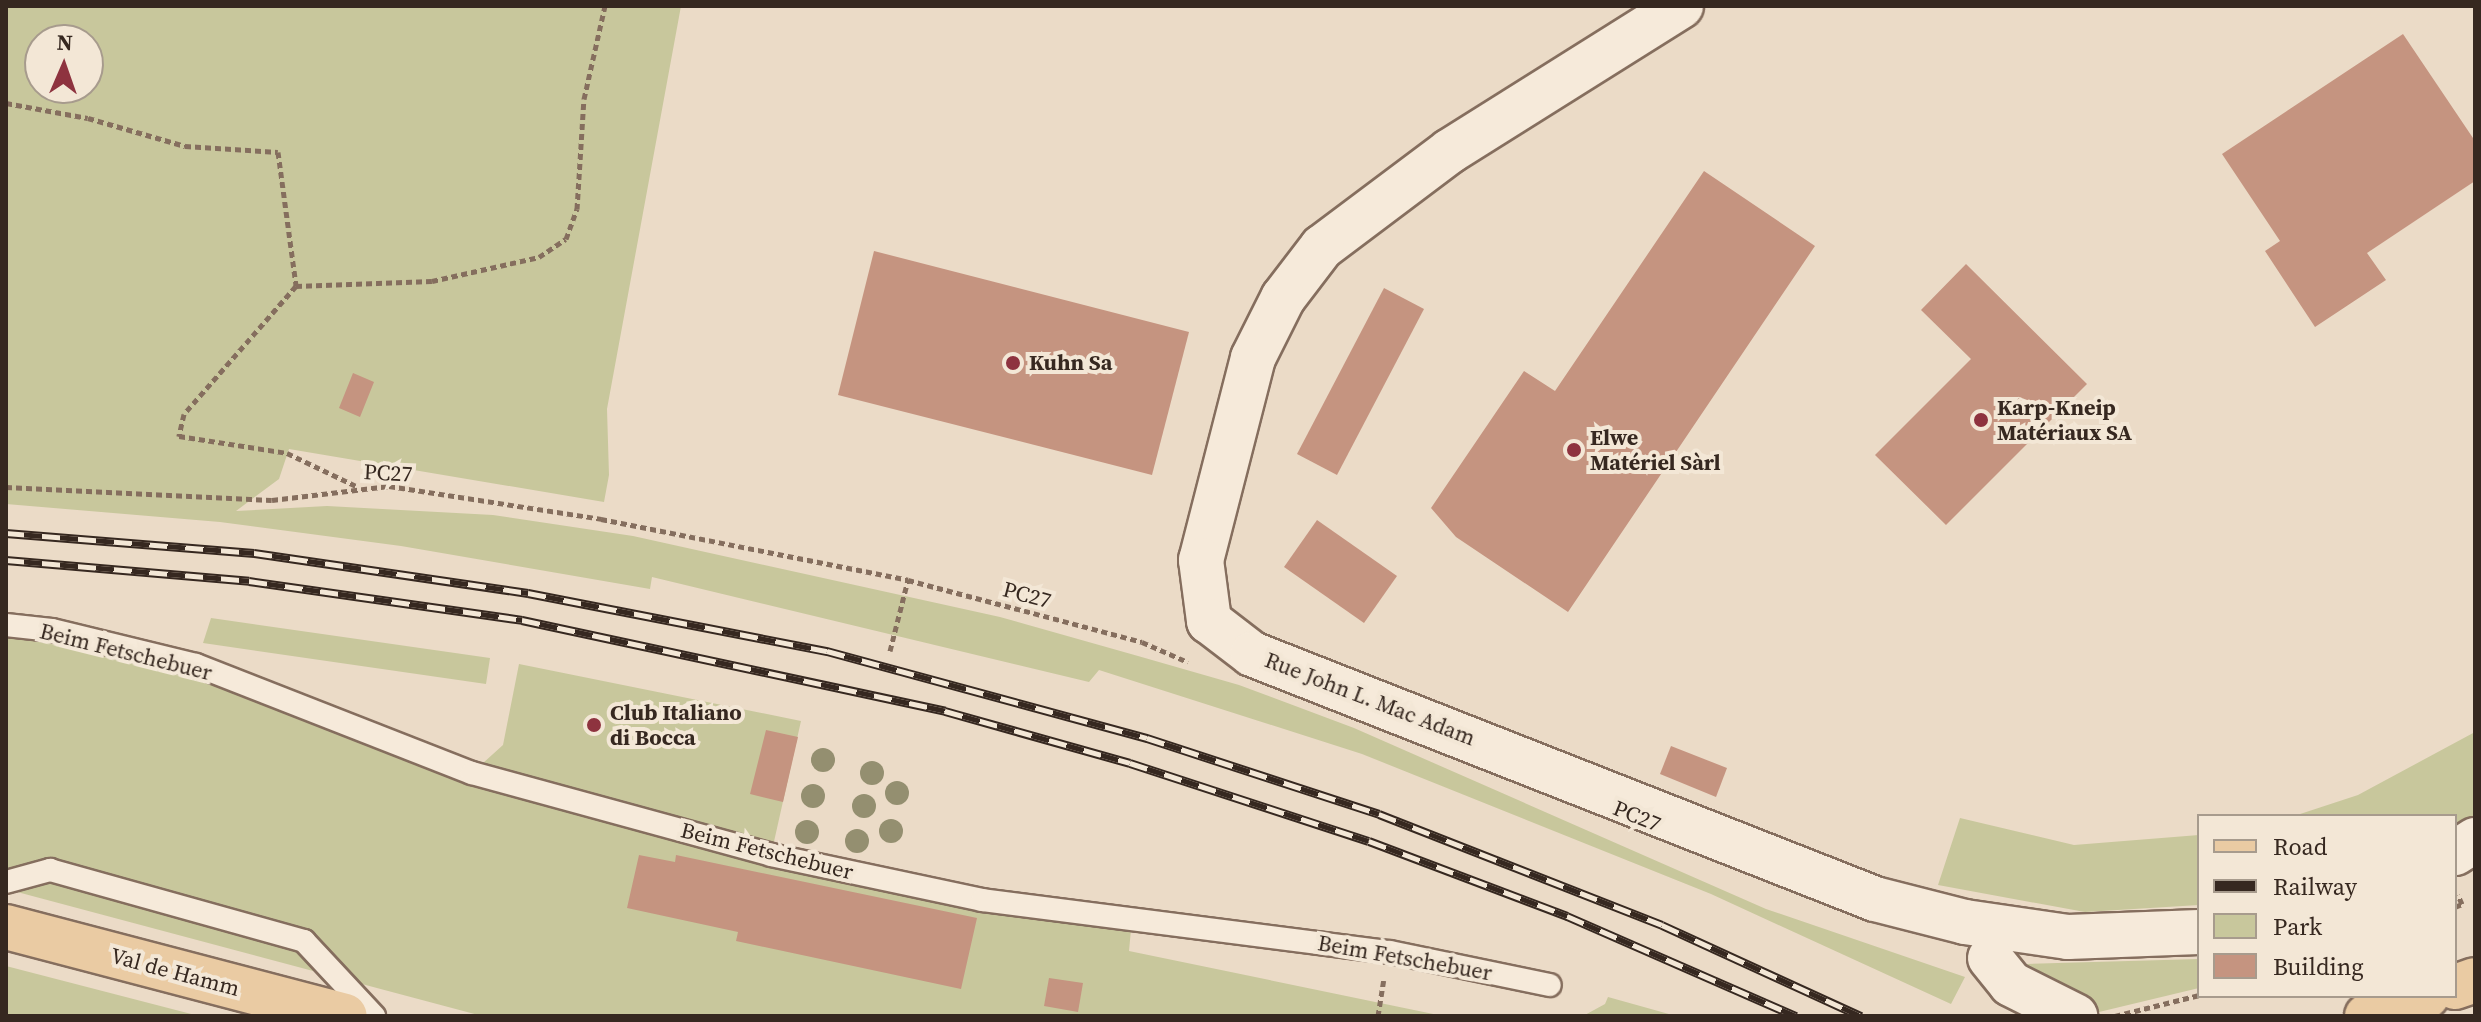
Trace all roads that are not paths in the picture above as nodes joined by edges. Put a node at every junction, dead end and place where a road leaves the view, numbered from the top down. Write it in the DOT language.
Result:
graph roads {
  1 [pos="1681,6"];
  2 [pos="6,625"];
  3 [pos="2475,840"];
  4 [pos="2457,871"];
  5 [pos="6,882"];
  6 [pos="1965,922"];
  7 [pos="6,927"];
  8 [pos="2197,932"];
  9 [pos="1990,958"];
  10 [pos="1550,985"];
  11 [pos="2421,998"];
  12 [pos="345,1016"];
  13 [pos="374,1016"];
  14 [pos="2075,1016"];
  15 [pos="2367,1016"];
  1 -- 6 [label="street, Rue John L. Mac Adam"];
  2 -- 10 [label="lane, Beim Fetschebuer"];
  3 -- 4 [label="street"];
  5 -- 13 [label="lane"];
  6 -- 8 [label="street, Rue John L. Mac Adam"];
  6 -- 9 [label="lane"];
  7 -- 12 [label="main road, Val de Hamm"];
  9 -- 14 [label="street"];
  11 -- 15 [label="main road"];
}
